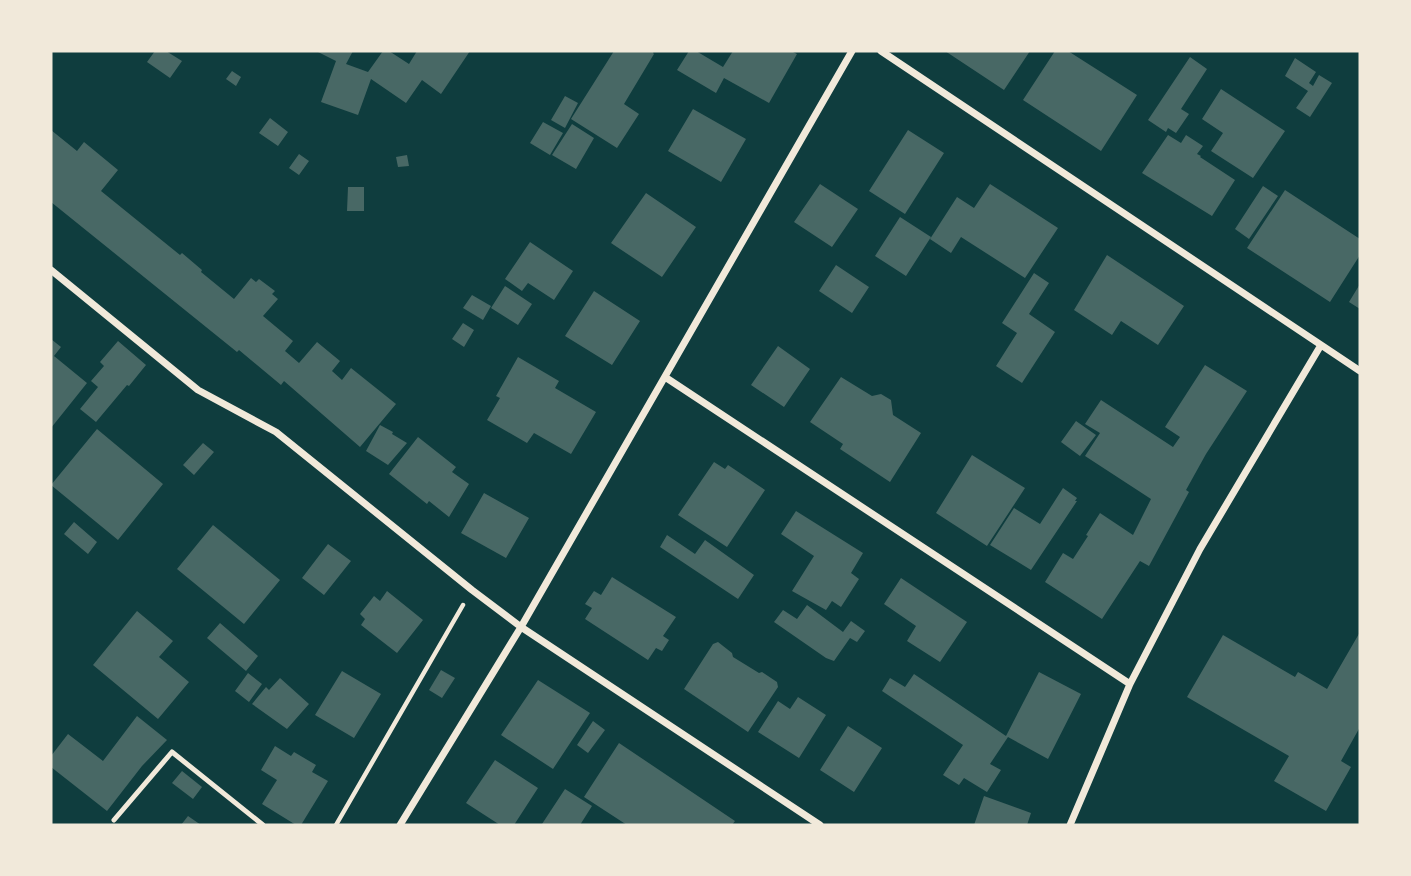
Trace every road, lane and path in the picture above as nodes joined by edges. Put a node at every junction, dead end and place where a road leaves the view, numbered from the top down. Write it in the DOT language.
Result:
graph roads {
  1 [pos="852,51"];
  2 [pos="881,51"];
  3 [pos="51,270"];
  4 [pos="1321,345"];
  5 [pos="1360,370"];
  6 [pos="665,377"];
  7 [pos="472,590"];
  8 [pos="521,627"];
  9 [pos="1130,684"];
  10 [pos="114,820"];
  11 [pos="263,825"];
  12 [pos="335,825"];
  13 [pos="400,825"];
  14 [pos="820,825"];
  15 [pos="1070,825"];
  1 -- 6 [label="street"];
  2 -- 4 [label="street"];
  3 -- 7 [label="street"];
  4 -- 5 [label="street"];
  4 -- 9 [label="street"];
  6 -- 8 [label="street"];
  6 -- 9 [label="street"];
  7 -- 8 [label="street"];
  7 -- 12 [label="path"];
  8 -- 13 [label="street"];
  8 -- 14 [label="street"];
  9 -- 15 [label="street"];
  10 -- 11 [label="lane"];
}
